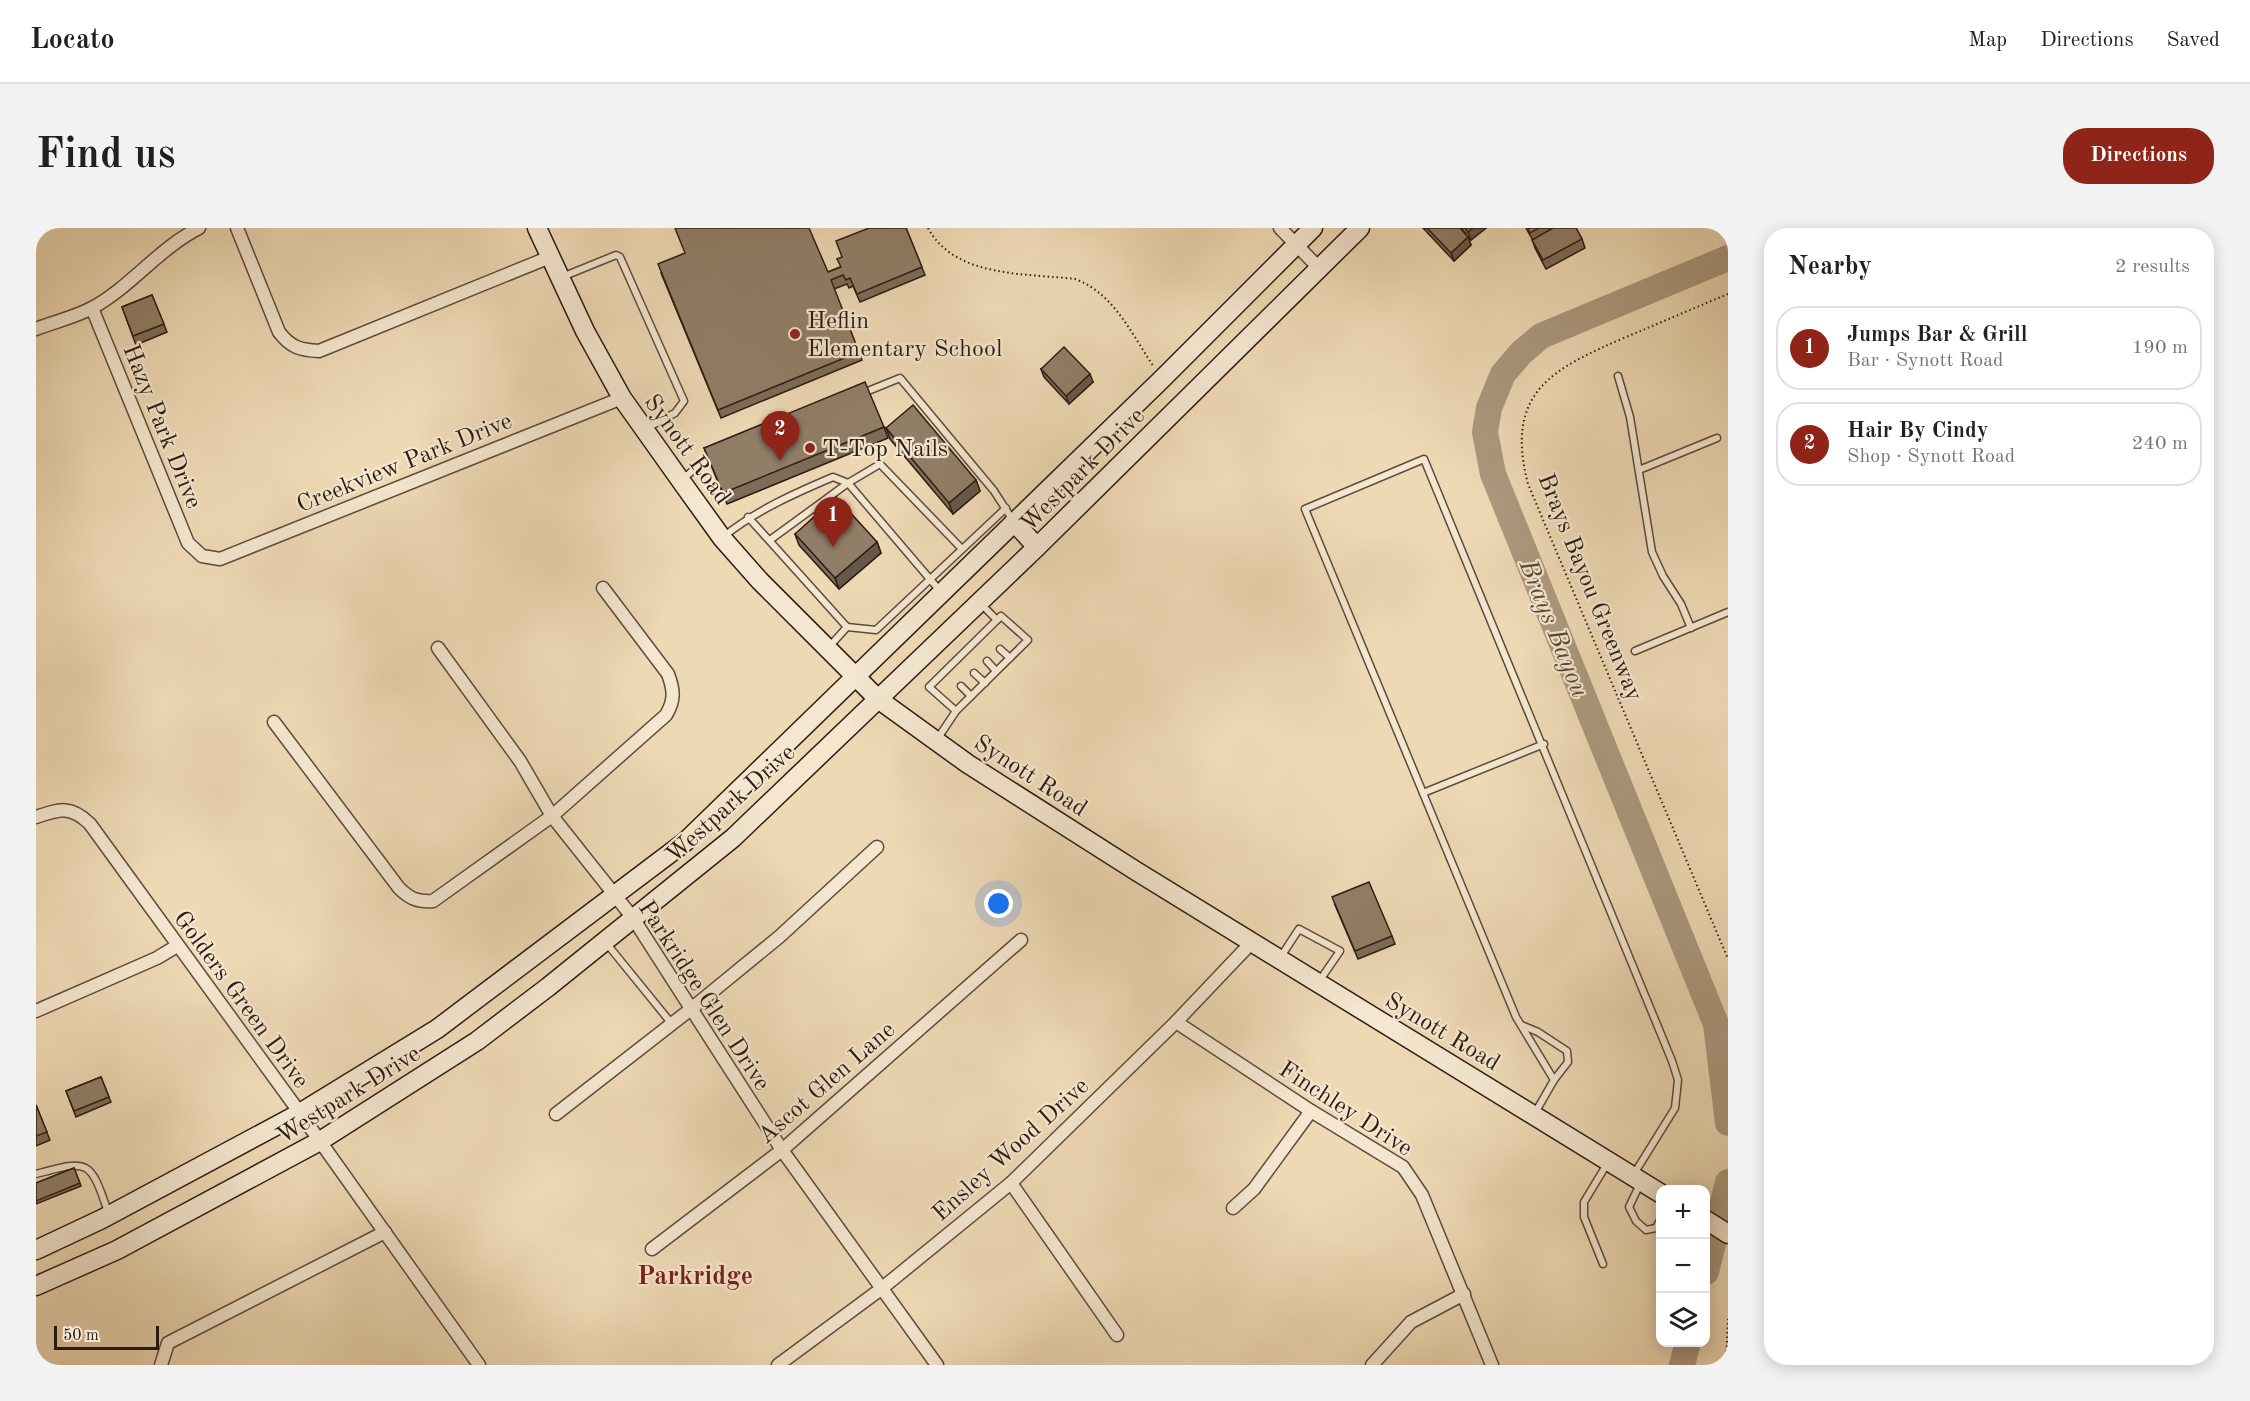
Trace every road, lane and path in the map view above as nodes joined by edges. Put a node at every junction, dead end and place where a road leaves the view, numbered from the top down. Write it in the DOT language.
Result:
graph roads {
  1 [pos="199,228"];
  2 [pos="237,228"];
  3 [pos="537,228"];
  4 [pos="928,228"];
  5 [pos="1280,228"];
  6 [pos="1313,228"];
  7 [pos="1360,228"];
  8 [pos="1295,246"];
  9 [pos="550,257"];
  10 [pos="1319,268"];
  11 [pos="559,278"];
  12 [pos="1728,294"];
  13 [pos="92,308"];
  14 [pos="36,329"];
  15 [pos="1618,376"];
  16 [pos="1162,379"];
  17 [pos="858,395"];
  18 [pos="622,398"];
  19 [pos="645,429"];
  20 [pos="1717,438"];
  21 [pos="720,450"];
  22 [pos="1639,470"];
  23 [pos="681,482"];
  24 [pos="848,483"];
  25 [pos="1010,515"];
  26 [pos="748,517"];
  27 [pos="722,538"];
  28 [pos="770,540"];
  29 [pos="1037,547"];
  30 [pos="962,549"];
  31 [pos="202,556"];
  32 [pos="930,579"];
  33 [pos="603,588"];
  34 [pos="942,593"];
  35 [pos="979,603"];
  36 [pos="1728,612"];
  37 [pos="997,620"];
  38 [pos="847,627"];
  39 [pos="1691,628"];
  40 [pos="971,645"];
  41 [pos="438,648"];
  42 [pos="1000,649"];
  43 [pos="827,650"];
  44 [pos="977,651"];
  45 [pos="1635,651"];
  46 [pos="958,658"];
  47 [pos="1010,658"];
  48 [pos="987,661"];
  49 [pos="964,664"];
  50 [pos="996,671"];
  51 [pos="974,673"];
  52 [pos="855,679"];
  53 [pos="984,683"];
  54 [pos="961,686"];
  55 [pos="971,696"];
  56 [pos="878,699"];
  57 [pos="956,711"];
  58 [pos="274,722"];
  59 [pos="936,741"];
  60 [pos="1544,744"];
  61 [pos="1423,794"];
  62 [pos="552,816"];
  63 [pos="36,818"];
  64 [pos="877,847"];
  65 [pos="614,898"];
  66 [pos="633,918"];
  67 [pos="1021,940"];
  68 [pos="605,941"];
  69 [pos="1252,942"];
  70 [pos="177,946"];
  71 [pos="1280,958"];
  72 [pos="1728,958"];
  73 [pos="1317,983"];
  74 [pos="691,1009"];
  75 [pos="36,1011"];
  76 [pos="1176,1022"];
  77 [pos="672,1024"];
  78 [pos="1520,1025"];
  79 [pos="1554,1080"];
  80 [pos="1311,1111"];
  81 [pos="300,1113"];
  82 [pos="555,1114"];
  83 [pos="1534,1114"];
  84 [pos="320,1141"];
  85 [pos="782,1150"];
  86 [pos="1608,1161"];
  87 [pos="36,1174"];
  88 [pos="1637,1179"];
  89 [pos="1011,1183"];
  90 [pos="1656,1191"];
  91 [pos="1233,1208"];
  92 [pos="109,1215"];
  93 [pos="1710,1223"];
  94 [pos="1656,1228"];
  95 [pos="386,1232"];
  96 [pos="1728,1234"];
  97 [pos="652,1249"];
  98 [pos="36,1250"];
  99 [pos="1603,1264"];
  100 [pos="36,1286"];
  101 [pos="881,1289"];
  102 [pos="1464,1294"];
  103 [pos="1728,1319"];
  104 [pos="1117,1335"];
  105 [pos="162,1362"];
  106 [pos="479,1365"];
  107 [pos="778,1365"];
  108 [pos="937,1365"];
  109 [pos="1372,1365"];
  110 [pos="1492,1365"];
  111 [pos="1726,1365"];
  1 -- 13 [label="street"];
  2 -- 9 [label="street"];
  3 -- 9 [label="main road, Synott Road"];
  4 -- 16 [label="path"];
  5 -- 8 [label="street"];
  6 -- 8 [label="main road, Westpark Drive"];
  7 -- 10 [label="main road, Westpark Drive"];
  8 -- 10 [label="street"];
  8 -- 16 [label="main road, Westpark Drive"];
  9 -- 11 [label="main road, Synott Road"];
  10 -- 29 [label="main road, Westpark Drive"];
  11 -- 18 [label="main road, Synott Road"];
  11 -- 19 [label="lane"];
  12 -- 72 [label="path, Brays Bayou Greenway"];
  13 -- 14 [label="street"];
  13 -- 31 [label="street, Hazy Park Drive"];
  15 -- 22 [label="lane"];
  16 -- 25 [label="main road, Westpark Drive"];
  17 -- 25 [label="lane"];
  18 -- 19 [label="main road, Synott Road"];
  18 -- 31 [label="street, Creekview Park Drive"];
  19 -- 23 [label="main road, Synott Road"];
  20 -- 22 [label="lane"];
  21 -- 23 [label="lane"];
  22 -- 39 [label="lane"];
  23 -- 27 [label="main road, Synott Road"];
  24 -- 26 [label="lane"];
  24 -- 28 [label="lane"];
  24 -- 30 [label="lane"];
  24 -- 32 [label="lane"];
  25 -- 29 [label="main road"];
  25 -- 30 [label="lane"];
  25 -- 34 [label="main road, Westpark Drive"];
  26 -- 27 [label="lane"];
  26 -- 28 [label="lane"];
  27 -- 43 [label="main road, Synott Road"];
  28 -- 38 [label="lane"];
  29 -- 35 [label="main road, Westpark Drive"];
  30 -- 32 [label="lane"];
  32 -- 34 [label="lane"];
  32 -- 38 [label="lane"];
  33 -- 62 [label="street"];
  34 -- 52 [label="main road, Westpark Drive"];
  35 -- 37 [label="lane"];
  35 -- 56 [label="main road, Westpark Drive"];
  36 -- 39 [label="lane"];
  37 -- 40 [label="lane"];
  37 -- 47 [label="lane"];
  38 -- 43 [label="lane"];
  39 -- 45 [label="lane"];
  40 -- 44 [label="lane"];
  40 -- 46 [label="lane"];
  41 -- 62 [label="street, Parkridge Glen Drive"];
  42 -- 47 [label="lane"];
  43 -- 52 [label="main road, Synott Road"];
  46 -- 49 [label="lane"];
  46 -- 57 [label="lane"];
  47 -- 50 [label="lane"];
  48 -- 50 [label="lane"];
  50 -- 53 [label="lane"];
  51 -- 53 [label="lane"];
  52 -- 56 [label="main road, Synott Road"];
  52 -- 65 [label="main road, Westpark Drive"];
  53 -- 55 [label="lane"];
  54 -- 55 [label="lane"];
  55 -- 57 [label="lane"];
  56 -- 59 [label="main road, Synott Road"];
  56 -- 66 [label="main road, Westpark Drive"];
  57 -- 59 [label="lane"];
  58 -- 62 [label="street"];
  59 -- 69 [label="main road, Synott Road"];
  60 -- 61 [label="lane"];
  60 -- 61 [label="lane"];
  60 -- 88 [label="lane"];
  61 -- 78 [label="lane"];
  62 -- 65 [label="street, Parkridge Glen Drive"];
  63 -- 70 [label="street, Golders Green Drive"];
  64 -- 74 [label="street"];
  65 -- 66 [label="street, Parkridge Glen Drive"];
  65 -- 81 [label="main road, Westpark Drive"];
  66 -- 68 [label="main road, Westpark Drive"];
  66 -- 74 [label="street, Parkridge Glen Drive"];
  67 -- 85 [label="street, Ascot Glen Lane"];
  68 -- 77 [label="lane"];
  68 -- 84 [label="main road, Westpark Drive"];
  69 -- 71 [label="main road, Synott Road"];
  69 -- 76 [label="street, Ensley Wood Drive"];
  70 -- 75 [label="street"];
  70 -- 81 [label="street, Golders Green Drive"];
  71 -- 73 [label="main road, Synott Road"];
  71 -- 73 [label="lane"];
  73 -- 83 [label="main road, Synott Road"];
  74 -- 77 [label="street"];
  74 -- 85 [label="street, Parkridge Glen Drive"];
  76 -- 80 [label="street, Finchley Drive"];
  76 -- 89 [label="street, Ensley Wood Drive"];
  77 -- 82 [label="street"];
  78 -- 79 [label="lane"];
  78 -- 79 [label="lane"];
  79 -- 83 [label="lane"];
  80 -- 91 [label="street"];
  80 -- 102 [label="street, Finchley Drive"];
  81 -- 84 [label="street, Golders Green Drive"];
  81 -- 92 [label="main road, Westpark Drive"];
  83 -- 86 [label="main road, Synott Road"];
  84 -- 95 [label="street, Golders Green Drive"];
  84 -- 100 [label="main road, Westpark Drive"];
  85 -- 97 [label="street, Ascot Glen Lane"];
  85 -- 101 [label="street, Parkridge Glen Drive"];
  86 -- 88 [label="main road, Synott Road"];
  86 -- 99 [label="lane"];
  87 -- 92 [label="lane"];
  88 -- 90 [label="main road, Synott Road"];
  88 -- 94 [label="lane"];
  89 -- 101 [label="street, Ensley Wood Drive"];
  89 -- 104 [label="street"];
  92 -- 98 [label="main road, Westpark Drive"];
  93 -- 96 [label="main road"];
  95 -- 105 [label="street"];
  95 -- 106 [label="street, Golders Green Drive"];
  101 -- 107 [label="street, Ensley Wood Drive"];
  101 -- 108 [label="street, Parkridge Glen Drive"];
  102 -- 109 [label="street"];
  102 -- 110 [label="street, Finchley Drive"];
  103 -- 111 [label="path"];
}
